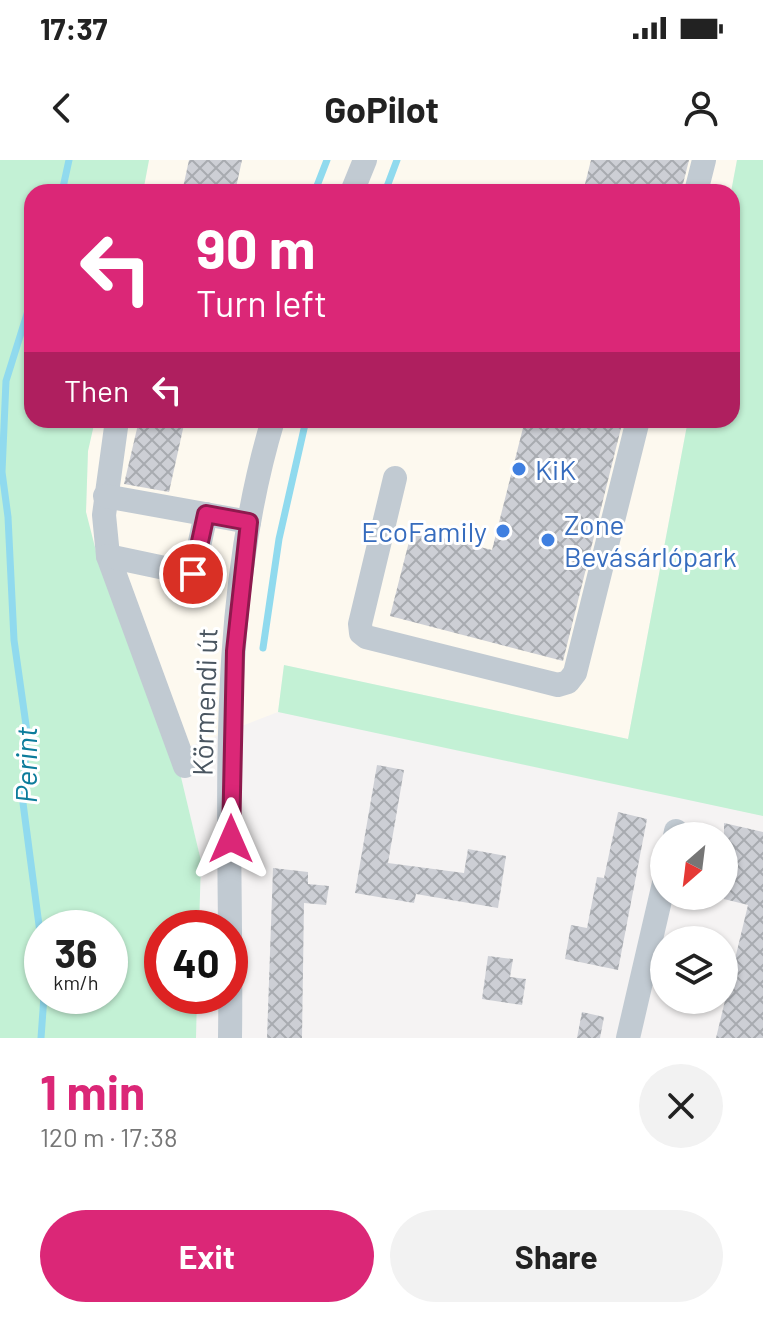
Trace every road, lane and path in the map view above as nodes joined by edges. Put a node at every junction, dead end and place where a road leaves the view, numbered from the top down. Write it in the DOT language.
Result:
graph roads {
  1 [pos="365,160"];
  2 [pos="704,160"];
  3 [pos="355,184"];
  4 [pos="698,184"];
  5 [pos="116,428"];
  6 [pos="271,428"];
  7 [pos="636,428"];
  8 [pos="395,478"];
  9 [pos="105,496"];
  10 [pos="206,514"];
  11 [pos="249,522"];
  12 [pos="108,556"];
  13 [pos="185,766"];
  14 [pos="658,910"];
  15 [pos="230,1038"];
  16 [pos="628,1038"];
  1 -- 3 [label="street"];
  2 -- 4 [label="street"];
  5 -- 9 [label="street"];
  6 -- 11 [label="street, Körmendi út"];
  7 -- 8 [label="street"];
  9 -- 10 [label="street"];
  9 -- 12 [label="street"];
  10 -- 11 [label="street"];
  10 -- 12 [label="street"];
  11 -- 15 [label="street, Körmendi út"];
  12 -- 13 [label="street"];
  14 -- 16 [label="street"];
}
